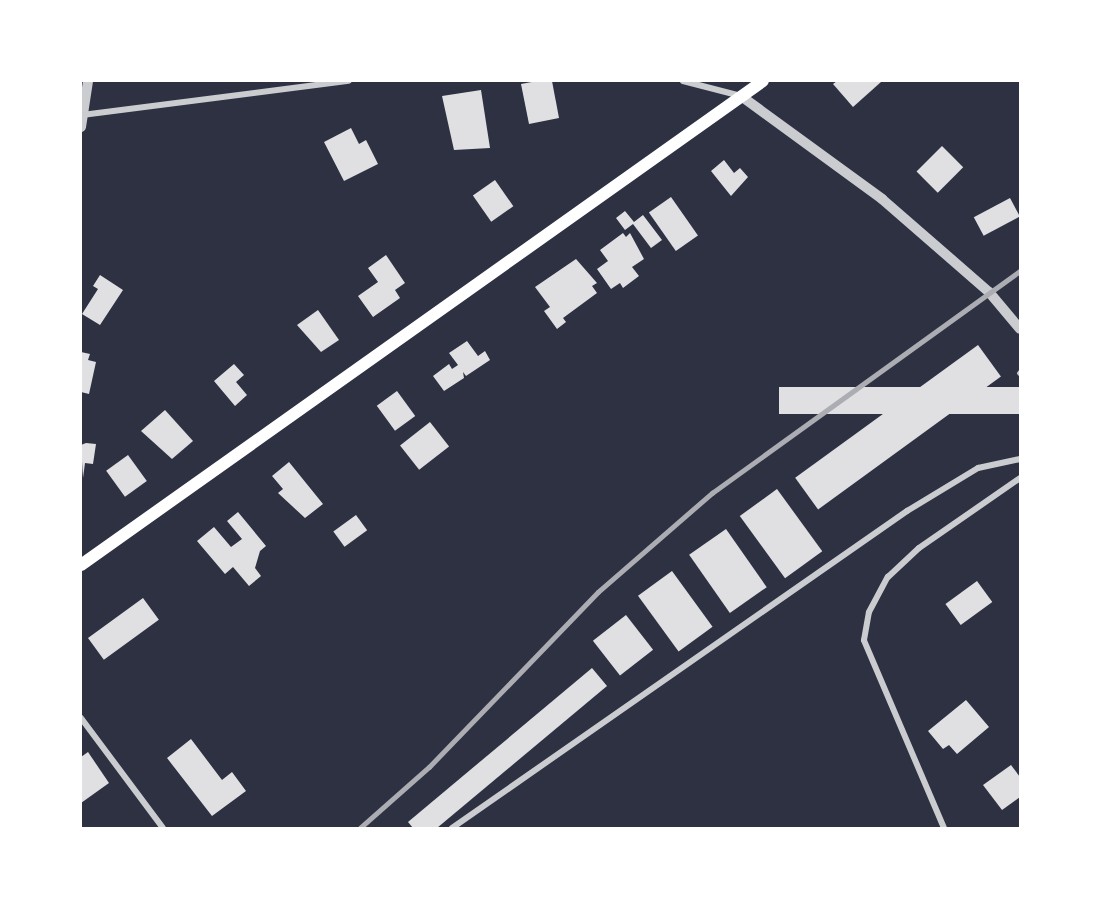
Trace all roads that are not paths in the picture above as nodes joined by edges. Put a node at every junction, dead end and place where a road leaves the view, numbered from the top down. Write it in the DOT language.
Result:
graph roads {
  1 [pos="88,81"];
  2 [pos="349,81"];
  3 [pos="683,81"];
  4 [pos="763,81"];
  5 [pos="741,96"];
  6 [pos="82,115"];
  7 [pos="81,127"];
  8 [pos="1020,329"];
  9 [pos="1020,459"];
  10 [pos="1020,478"];
  11 [pos="81,565"];
  12 [pos="81,718"];
  13 [pos="163,828"];
  14 [pos="452,828"];
  15 [pos="944,828"];
  1 -- 6 [label="street"];
  2 -- 6 [label="street"];
  3 -- 5 [label="street"];
  4 -- 5 [label="main road"];
  5 -- 8 [label="street"];
  5 -- 11 [label="main road"];
  6 -- 7 [label="street"];
  9 -- 14 [label="street"];
  10 -- 15 [label="street"];
  12 -- 13 [label="street"];
}
